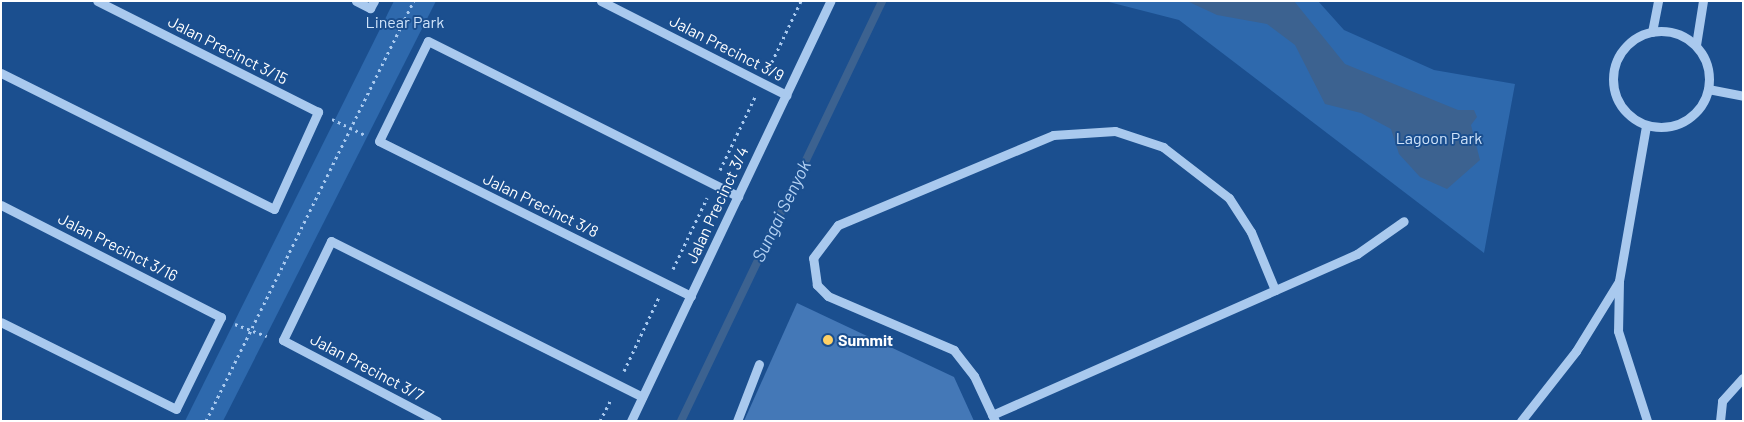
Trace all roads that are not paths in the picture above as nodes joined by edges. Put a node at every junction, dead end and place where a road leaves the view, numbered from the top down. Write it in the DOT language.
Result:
graph roads {
  1 [pos="97,1"];
  2 [pos="356,1"];
  3 [pos="374,1"];
  4 [pos="601,1"];
  5 [pos="830,1"];
  6 [pos="1658,1"];
  7 [pos="1703,1"];
  8 [pos="1652,32"];
  9 [pos="1696,46"];
  10 [pos="1,73"];
  11 [pos="1708,89"];
  12 [pos="786,95"];
  13 [pos="1743,96"];
  14 [pos="1646,126"];
  15 [pos="738,196"];
  16 [pos="1,204"];
  17 [pos="1404,221"];
  18 [pos="1619,281"];
  19 [pos="1275,290"];
  20 [pos="691,296"];
  21 [pos="1,322"];
  22 [pos="759,364"];
  23 [pos="1743,378"];
  24 [pos="642,397"];
  25 [pos="993,418"];
  26 [pos="437,421"];
  27 [pos="631,421"];
  28 [pos="738,421"];
  29 [pos="1521,421"];
  30 [pos="1647,421"];
  31 [pos="1720,421"];
  1 -- 10 [label="street, Jalan Precinct 3/15"];
  2 -- 3 [label="street"];
  4 -- 12 [label="street, Jalan Precinct 3/9"];
  5 -- 12 [label="street, Jalan Precinct 3/4"];
  6 -- 8 [label="street"];
  7 -- 9 [label="street"];
  8 -- 9 [label="street"];
  8 -- 14 [label="street"];
  9 -- 11 [label="street"];
  11 -- 13 [label="street"];
  11 -- 14 [label="street"];
  12 -- 15 [label="street, Jalan Precinct 3/4"];
  14 -- 18 [label="street"];
  15 -- 20 [label="street, Jalan Precinct 3/4"];
  15 -- 20 [label="street, Jalan Precinct 3/8"];
  16 -- 21 [label="street, Jalan Precinct 3/16"];
  17 -- 19 [label="street"];
  18 -- 29 [label="street"];
  18 -- 30 [label="street"];
  19 -- 25 [label="street"];
  19 -- 25 [label="street"];
  20 -- 24 [label="street, Jalan Precinct 3/4"];
  22 -- 28 [label="street"];
  23 -- 31 [label="street"];
  24 -- 26 [label="street, Jalan Precinct 3/7"];
  24 -- 27 [label="street, Jalan Precinct 3/4"];
}
